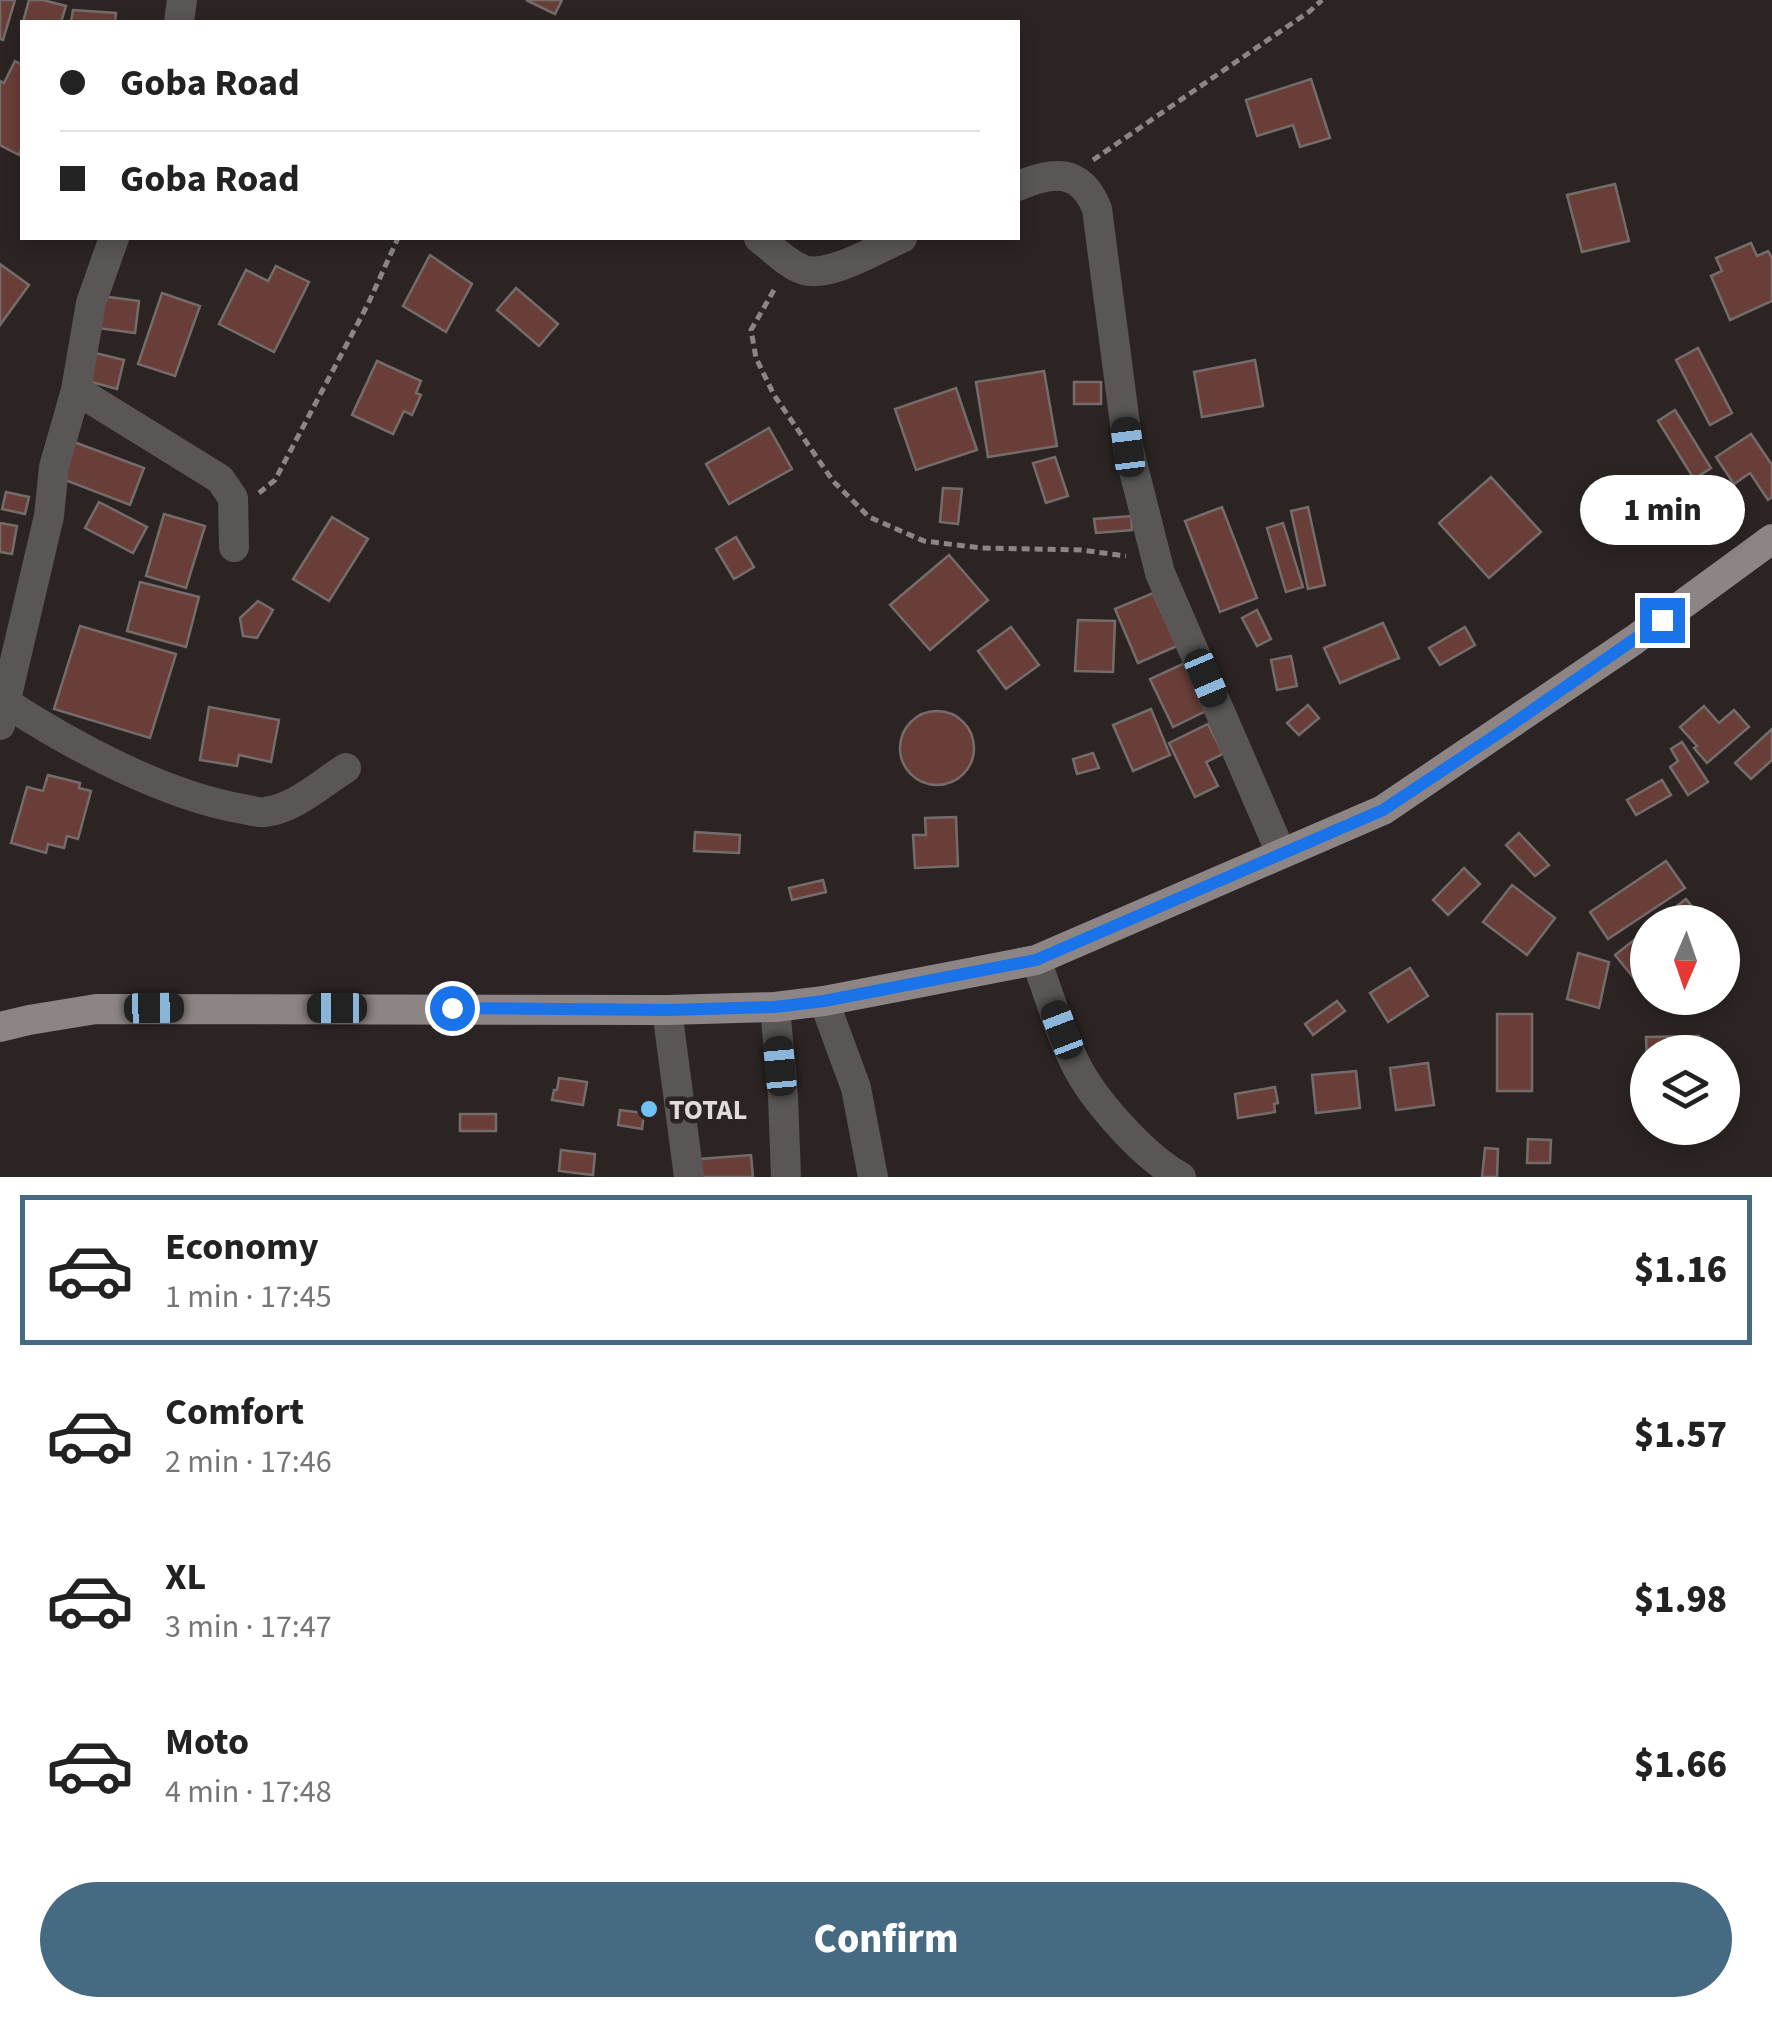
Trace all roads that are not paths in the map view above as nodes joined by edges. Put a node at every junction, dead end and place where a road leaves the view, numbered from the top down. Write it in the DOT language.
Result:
graph roads {
  1 [pos="1020,185"];
  2 [pos="113,240"];
  3 [pos="761,240"];
  4 [pos="898,240"];
  5 [pos="76,390"];
  6 [pos="1772,539"];
  7 [pos="234,548"];
  8 [pos="2,714"];
  9 [pos="346,768"];
  10 [pos="1281,853"];
  11 [pos="1036,960"];
  12 [pos="824,1001"];
  13 [pos="775,1007"];
  14 [pos="667,1010"];
  15 [pos="0,1027"];
  16 [pos="689,1177"];
  17 [pos="786,1177"];
  18 [pos="872,1177"];
  19 [pos="1181,1177"];
  1 -- 10 [label="street"];
  2 -- 5 [label="street"];
  3 -- 4 [label="street"];
  5 -- 7 [label="street"];
  5 -- 8 [label="street"];
  6 -- 10 [label="main road"];
  8 -- 9 [label="street"];
  10 -- 11 [label="main road"];
  11 -- 12 [label="main road"];
  11 -- 19 [label="street"];
  12 -- 13 [label="main road"];
  12 -- 18 [label="street"];
  13 -- 14 [label="main road"];
  13 -- 17 [label="street"];
  14 -- 15 [label="main road"];
  14 -- 16 [label="street"];
}
